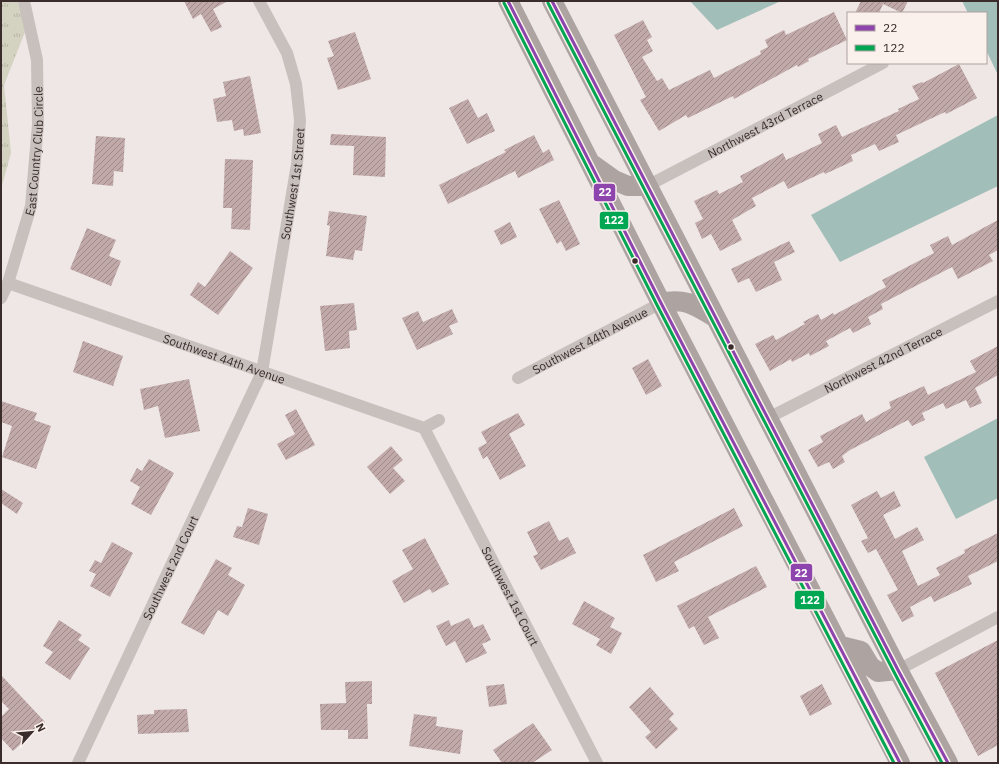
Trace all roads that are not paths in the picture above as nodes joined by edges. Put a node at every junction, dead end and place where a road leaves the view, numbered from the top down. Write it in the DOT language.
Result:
graph roads {
  1 [pos="24,1"];
  2 [pos="260,1"];
  3 [pos="508,1"];
  4 [pos="552,1"];
  5 [pos="881,64"];
  6 [pos="591,164"];
  7 [pos="647,186"];
  8 [pos="8,284"];
  9 [pos="1,298"];
  10 [pos="998,301"];
  11 [pos="662,303"];
  12 [pos="716,318"];
  13 [pos="262,372"];
  14 [pos="518,378"];
  15 [pos="768,418"];
  16 [pos="439,420"];
  17 [pos="424,428"];
  18 [pos="998,617"];
  19 [pos="841,646"];
  20 [pos="898,670"];
  21 [pos="78,763"];
  22 [pos="597,763"];
  23 [pos="900,763"];
  24 [pos="948,763"];
  1 -- 8 [label="street, East Country Club Circle"];
  2 -- 13 [label="street, Southwest 1st Street"];
  3 -- 6 [label="main road"];
  4 -- 7 [label="main road"];
  5 -- 7 [label="street, Northwest 43rd Terrace"];
  6 -- 7 [label="main road"];
  6 -- 11 [label="main road"];
  7 -- 12 [label="main road"];
  8 -- 9 [label="street, East Country Club Circle"];
  8 -- 13 [label="street, Southwest 44th Avenue"];
  10 -- 15 [label="street, Northwest 42nd Terrace"];
  11 -- 12 [label="main road"];
  11 -- 14 [label="street, Southwest 44th Avenue"];
  11 -- 19 [label="main road"];
  12 -- 15 [label="main road"];
  13 -- 17 [label="street, Southwest 44th Avenue"];
  13 -- 21 [label="street, Southwest 2nd Court"];
  15 -- 20 [label="main road"];
  16 -- 17 [label="street"];
  17 -- 22 [label="street, Southwest 1st Court"];
  18 -- 20 [label="street"];
  19 -- 20 [label="main road"];
  19 -- 23 [label="main road"];
  20 -- 24 [label="main road"];
}
